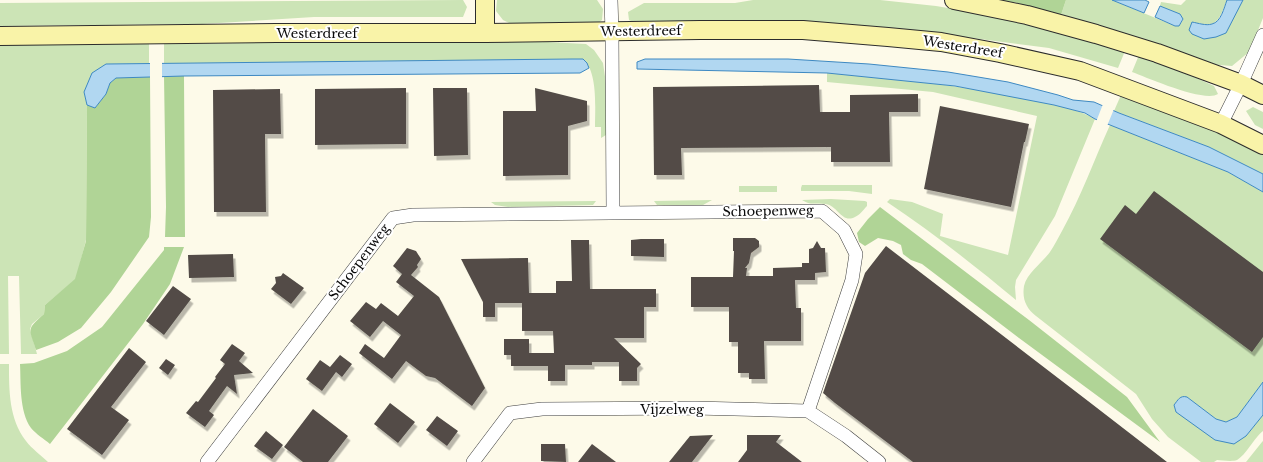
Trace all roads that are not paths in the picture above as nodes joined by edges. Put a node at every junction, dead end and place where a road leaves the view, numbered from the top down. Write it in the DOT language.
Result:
graph roads {
  1 [pos="485,0"];
  2 [pos="611,0"];
  3 [pos="954,0"];
  4 [pos="612,32"];
  5 [pos="485,33"];
  6 [pos="1263,35"];
  7 [pos="0,36"];
  8 [pos="1242,84"];
  9 [pos="1263,95"];
  10 [pos="1221,124"];
  11 [pos="1263,145"];
  12 [pos="613,213"];
  13 [pos="808,411"];
  14 [pos="207,462"];
  15 [pos="473,462"];
  16 [pos="880,462"];
  1 -- 5 [label="main road"];
  2 -- 4 [label="street"];
  3 -- 8 [label="main road"];
  4 -- 5 [label="main road, Westerdreef"];
  4 -- 10 [label="main road, Westerdreef"];
  4 -- 12 [label="street"];
  5 -- 7 [label="main road, Westerdreef"];
  6 -- 8 [label="street"];
  8 -- 9 [label="main road"];
  8 -- 10 [label="street"];
  10 -- 11 [label="main road, Westerdreef"];
  12 -- 13 [label="street, Schoepenweg"];
  12 -- 14 [label="street, Schoepenweg"];
  13 -- 15 [label="street, Vijzelweg"];
  13 -- 16 [label="street"];
}
